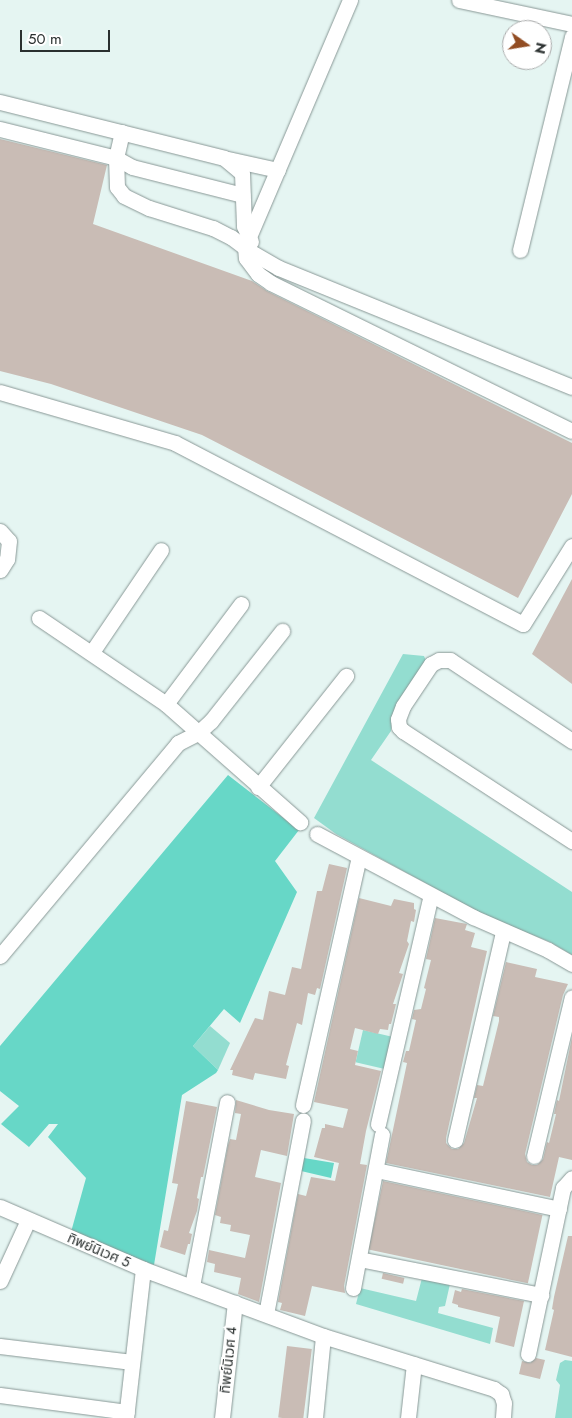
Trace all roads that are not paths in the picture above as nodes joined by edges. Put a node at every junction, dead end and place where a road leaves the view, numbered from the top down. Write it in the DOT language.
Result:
graph roads {
  1 [pos="350,0"];
  2 [pos="459,0"];
  3 [pos="572,24"];
  4 [pos="572,36"];
  5 [pos="0,102"];
  6 [pos="0,129"];
  7 [pos="122,132"];
  8 [pos="116,158"];
  9 [pos="224,158"];
  10 [pos="278,170"];
  11 [pos="243,195"];
  12 [pos="247,243"];
  13 [pos="520,250"];
  14 [pos="572,387"];
  15 [pos="0,392"];
  16 [pos="572,431"];
  17 [pos="0,531"];
  18 [pos="572,546"];
  19 [pos="161,550"];
  20 [pos="0,570"];
  21 [pos="241,604"];
  22 [pos="39,618"];
  23 [pos="282,631"];
  24 [pos="92,652"];
  25 [pos="346,676"];
  26 [pos="166,704"];
  27 [pos="198,733"];
  28 [pos="572,741"];
  29 [pos="258,787"];
  30 [pos="300,822"];
  31 [pos="317,834"];
  32 [pos="572,841"];
  33 [pos="359,857"];
  34 [pos="431,895"];
  35 [pos="503,932"];
  36 [pos="0,956"];
  37 [pos="572,964"];
  38 [pos="572,996"];
  39 [pos="227,1102"];
  40 [pos="455,1140"];
  41 [pos="534,1156"];
  42 [pos="376,1170"];
  43 [pos="572,1178"];
  44 [pos="0,1207"];
  45 [pos="560,1209"];
  46 [pos="28,1220"];
  47 [pos="358,1258"];
  48 [pos="143,1269"];
  49 [pos="0,1281"];
  50 [pos="192,1286"];
  51 [pos="353,1288"];
  52 [pos="541,1295"];
  53 [pos="235,1303"];
  54 [pos="266,1314"];
  55 [pos="323,1336"];
  56 [pos="0,1346"];
  57 [pos="528,1354"];
  58 [pos="132,1362"];
  59 [pos="414,1364"];
  60 [pos="0,1395"];
  61 [pos="126,1415"];
  62 [pos="222,1418"];
  63 [pos="315,1418"];
  64 [pos="408,1418"];
  65 [pos="503,1418"];
  1 -- 10 [label="street"];
  2 -- 3 [label="street"];
  4 -- 13 [label="street"];
  5 -- 7 [label="street"];
  6 -- 8 [label="street"];
  7 -- 8 [label="street"];
  7 -- 9 [label="street"];
  8 -- 11 [label="street"];
  8 -- 12 [label="street"];
  9 -- 10 [label="street"];
  9 -- 11 [label="street"];
  10 -- 12 [label="street"];
  11 -- 12 [label="street"];
  12 -- 14 [label="street"];
  12 -- 16 [label="street"];
  15 -- 18 [label="street"];
  17 -- 20 [label="street"];
  19 -- 24 [label="street"];
  21 -- 26 [label="street"];
  22 -- 24 [label="street"];
  23 -- 27 [label="street"];
  24 -- 26 [label="street"];
  25 -- 29 [label="street"];
  26 -- 27 [label="street"];
  27 -- 29 [label="street"];
  27 -- 36 [label="street"];
  28 -- 32 [label="street"];
  29 -- 30 [label="street"];
  31 -- 33 [label="street"];
  33 -- 34 [label="street"];
  33 -- 54 [label="street"];
  34 -- 35 [label="street"];
  34 -- 42 [label="street"];
  35 -- 37 [label="street"];
  35 -- 40 [label="street"];
  38 -- 41 [label="street"];
  39 -- 50 [label="street"];
  42 -- 45 [label="street"];
  42 -- 47 [label="street"];
  43 -- 45 [label="street"];
  44 -- 46 [label="street, ทิพย์นิเวศ 5"];
  45 -- 52 [label="street"];
  46 -- 48 [label="street, ทิพย์นิเวศ 5"];
  46 -- 49 [label="street"];
  47 -- 51 [label="street"];
  47 -- 52 [label="street"];
  48 -- 50 [label="street"];
  48 -- 58 [label="street, ทิพย์นิเวศ 5"];
  50 -- 53 [label="street"];
  52 -- 57 [label="street"];
  53 -- 54 [label="street"];
  53 -- 62 [label="street, ทิพย์นิเวศ 4"];
  54 -- 55 [label="street"];
  55 -- 59 [label="street"];
  55 -- 63 [label="street"];
  56 -- 58 [label="street"];
  58 -- 61 [label="street, ทิพย์นิเวศ 5"];
  59 -- 64 [label="street"];
  59 -- 65 [label="street"];
  60 -- 61 [label="street"];
}
